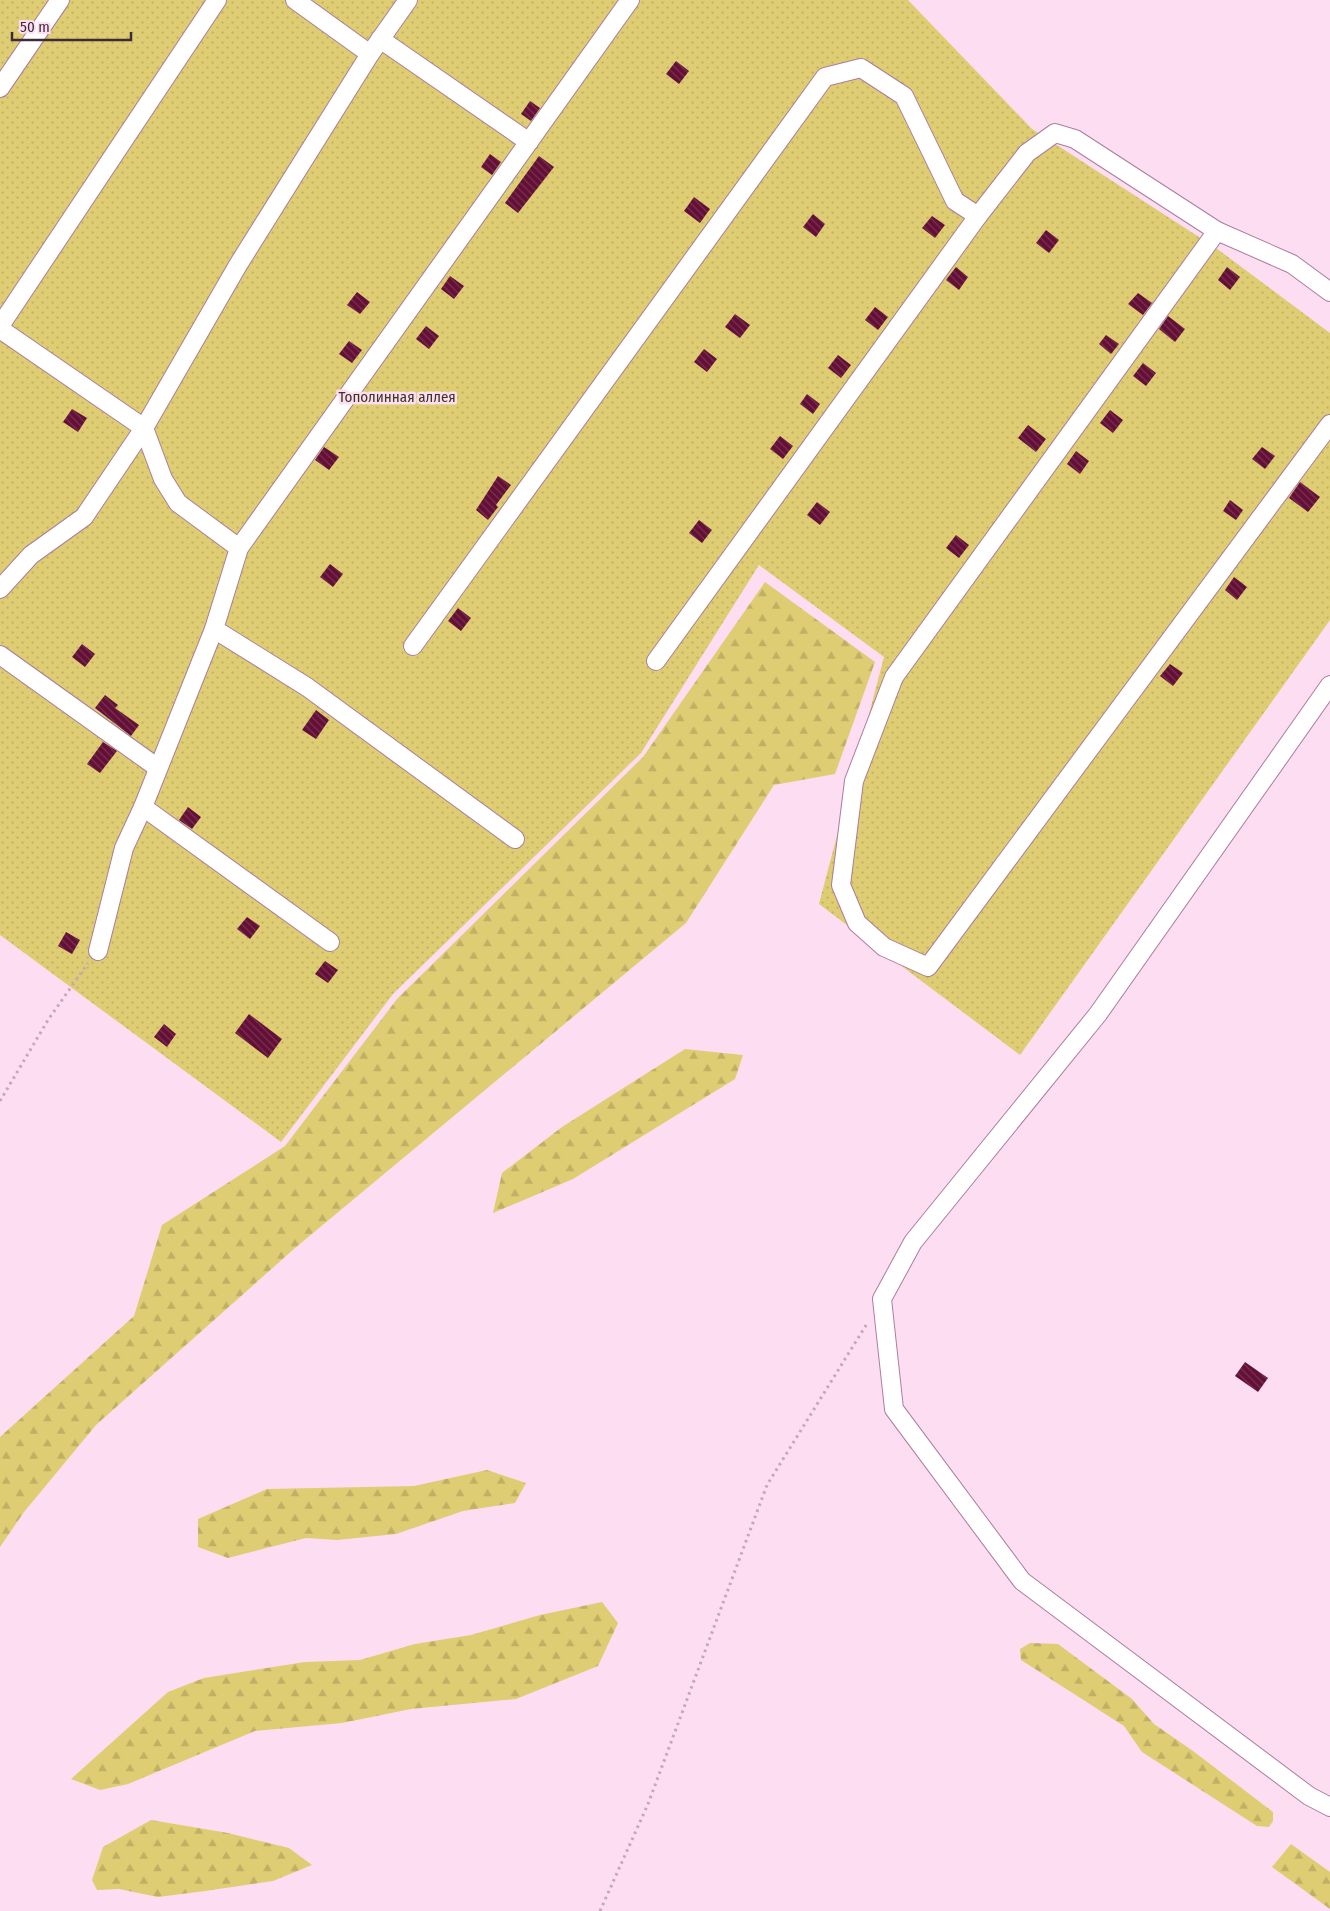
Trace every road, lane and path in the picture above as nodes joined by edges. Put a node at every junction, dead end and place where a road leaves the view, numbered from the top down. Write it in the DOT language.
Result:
graph roads {
  1 [pos="60,0"];
  2 [pos="217,0"];
  3 [pos="295,0"];
  4 [pos="408,0"];
  5 [pos="630,0"];
  6 [pos="380,39"];
  7 [pos="370,54"];
  8 [pos="0,88"];
  9 [pos="529,142"];
  10 [pos="978,216"];
  11 [pos="1217,231"];
  12 [pos="1330,292"];
  13 [pos="0,328"];
  14 [pos="1330,424"];
  15 [pos="144,428"];
  16 [pos="239,548"];
  17 [pos="0,589"];
  18 [pos="214,629"];
  19 [pos="413,646"];
  20 [pos="0,655"];
  21 [pos="656,660"];
  22 [pos="1330,685"];
  23 [pos="158,768"];
  24 [pos="143,807"];
  25 [pos="515,839"];
  26 [pos="330,942"];
  27 [pos="98,950"];
  28 [pos="0,1102"];
  29 [pos="882,1299"];
  30 [pos="1330,1807"];
  31 [pos="600,1911"];
  1 -- 8 [label="street"];
  2 -- 13 [label="street"];
  3 -- 7 [label="street"];
  4 -- 6 [label="street"];
  5 -- 9 [label="street"];
  6 -- 7 [label="street"];
  6 -- 9 [label="street"];
  7 -- 15 [label="street"];
  9 -- 16 [label="street"];
  10 -- 11 [label="street"];
  10 -- 19 [label="street"];
  10 -- 21 [label="street"];
  11 -- 12 [label="street"];
  11 -- 14 [label="street"];
  13 -- 15 [label="street"];
  15 -- 16 [label="street"];
  15 -- 17 [label="street"];
  16 -- 18 [label="street"];
  18 -- 23 [label="street"];
  18 -- 25 [label="street"];
  20 -- 23 [label="street"];
  22 -- 29 [label="street"];
  23 -- 24 [label="street"];
  24 -- 26 [label="street"];
  24 -- 27 [label="street"];
  27 -- 28 [label="path"];
  29 -- 30 [label="street"];
  29 -- 31 [label="path"];
}
